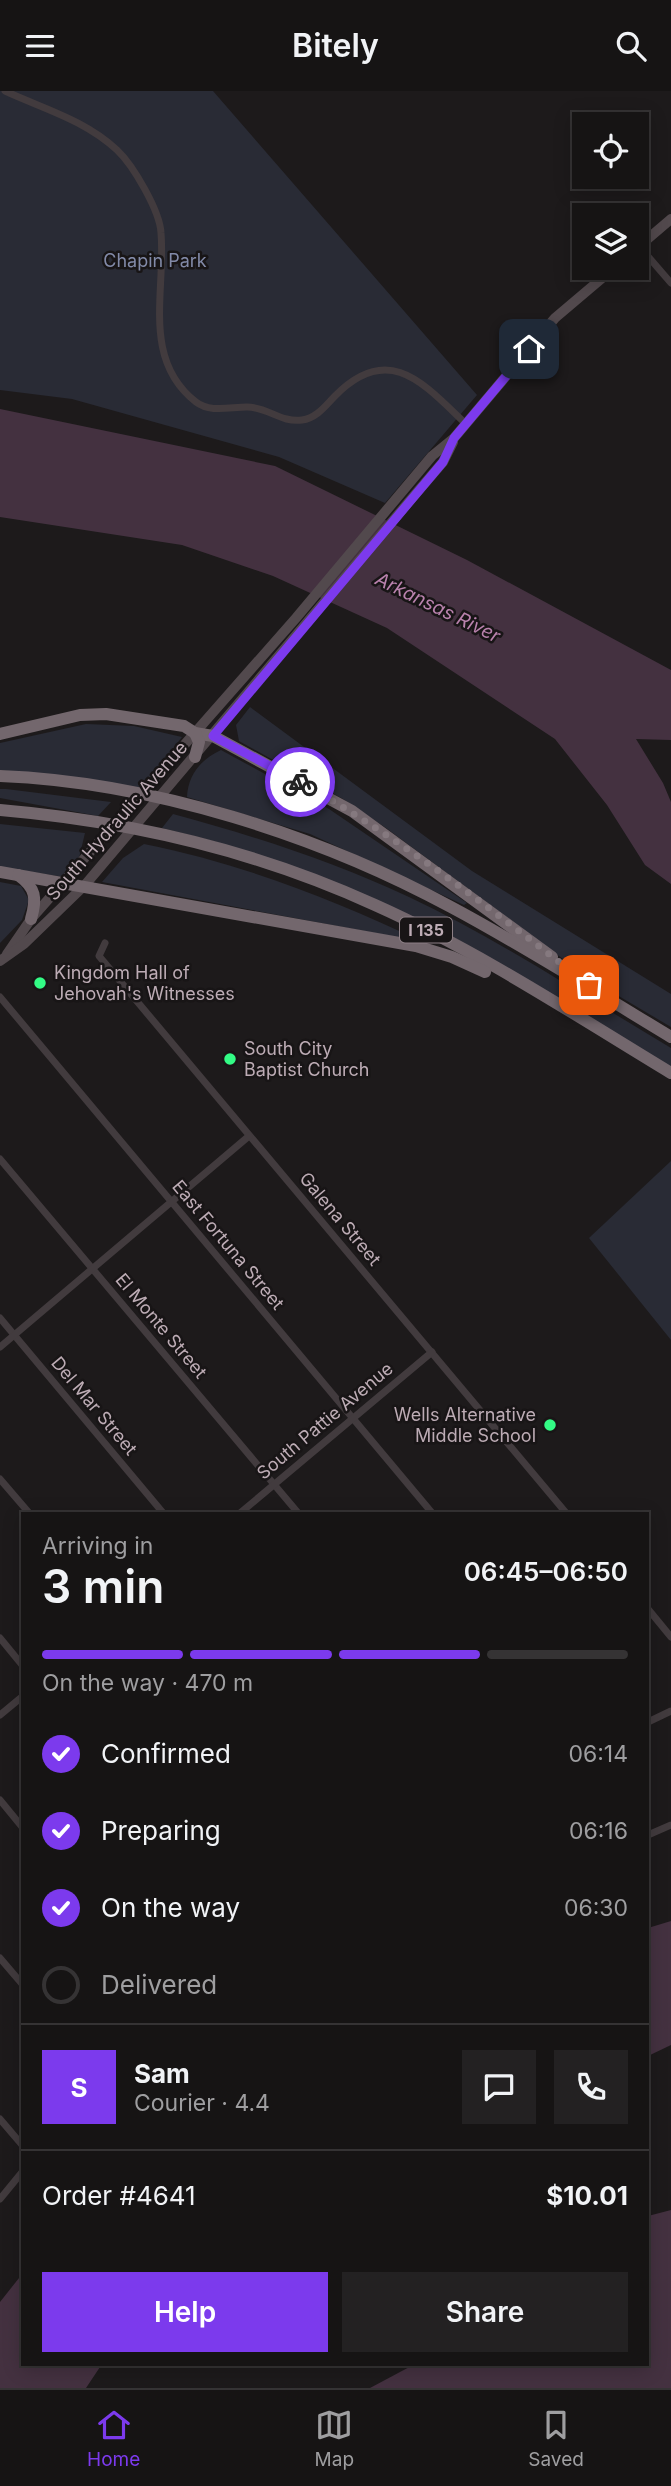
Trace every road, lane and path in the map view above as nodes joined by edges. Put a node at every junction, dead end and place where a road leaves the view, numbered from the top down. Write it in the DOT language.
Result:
graph roads {
  1 [pos="5,91"];
  2 [pos="671,219"];
  3 [pos="649,238"];
  4 [pos="649,259"];
  5 [pos="600,280"];
  6 [pos="671,283"];
  7 [pos="466,424"];
  8 [pos="454,438"];
  9 [pos="0,733"];
  10 [pos="195,733"];
  11 [pos="213,736"];
  12 [pos="195,757"];
  13 [pos="0,776"];
  14 [pos="0,810"];
  15 [pos="0,872"];
  16 [pos="18,874"];
  17 [pos="65,882"];
  18 [pos="85,885"];
  19 [pos="31,919"];
  20 [pos="105,943"];
  21 [pos="4,958"];
  22 [pos="0,997"];
  23 [pos="606,997"];
  24 [pos="565,1010"];
  25 [pos="671,1037"];
  26 [pos="671,1073"];
  27 [pos="249,1136"];
  28 [pos="0,1159"];
  29 [pos="172,1202"];
  30 [pos="93,1269"];
  31 [pos="0,1318"];
  32 [pos="15,1335"];
  33 [pos="0,1347"];
  34 [pos="432,1352"];
  35 [pos="353,1418"];
  36 [pos="0,1479"];
  37 [pos="274,1485"];
  38 [pos="28,1512"];
  39 [pos="162,1512"];
  40 [pos="241,1512"];
  41 [pos="297,1512"];
  42 [pos="431,1512"];
  43 [pos="565,1512"];
  44 [pos="649,1610"];
  45 [pos="671,1637"];
  46 [pos="0,1638"];
  47 [pos="21,1663"];
  48 [pos="21,1698"];
  49 [pos="671,1711"];
  50 [pos="0,1715"];
  51 [pos="649,1722"];
  52 [pos="0,1800"];
  53 [pos="671,1825"];
  54 [pos="21,1826"];
  55 [pos="649,1835"];
  56 [pos="0,1958"];
  57 [pos="21,1983"];
  58 [pos="0,2119"];
  59 [pos="21,2144"];
  60 [pos="21,2173"];
  61 [pos="0,2199"];
  1 -- 7 [label="street"];
  2 -- 3 [label="street"];
  4 -- 6 [label="street"];
  5 -- 7 [label="street, South Hydraulic Avenue"];
  7 -- 8 [label="street, South Hydraulic Avenue"];
  8 -- 10 [label="street, South Hydraulic Avenue"];
  8 -- 11 [label="street, South Hydraulic Avenue"];
  9 -- 10 [label="highway"];
  10 -- 11 [label="highway"];
  10 -- 12 [label="highway"];
  10 -- 17 [label="street, South Hydraulic Avenue"];
  11 -- 12 [label="street, South Hydraulic Avenue"];
  11 -- 23 [label="highway"];
  12 -- 18 [label="street, South Hydraulic Avenue"];
  13 -- 23 [label="highway, I 135"];
  14 -- 24 [label="highway, I 135"];
  15 -- 16 [label="highway"];
  16 -- 17 [label="highway"];
  16 -- 19 [label="highway"];
  17 -- 18 [label="highway"];
  17 -- 19 [label="street, South Hydraulic Avenue"];
  18 -- 21 [label="street, South Hydraulic Avenue"];
  18 -- 24 [label="highway"];
  19 -- 21 [label="street, South Hydraulic Avenue"];
  20 -- 27 [label="street, Galena Street"];
  22 -- 29 [label="street, East Fortuna Street"];
  23 -- 25 [label="highway, I 135"];
  24 -- 26 [label="highway, I 135"];
  27 -- 29 [label="street"];
  27 -- 34 [label="street, Galena Street"];
  28 -- 30 [label="street, El Monte Street"];
  29 -- 30 [label="street"];
  29 -- 35 [label="street, East Fortuna Street"];
  30 -- 32 [label="street"];
  30 -- 37 [label="street, El Monte Street"];
  31 -- 32 [label="street, Del Mar Street"];
  32 -- 33 [label="street"];
  32 -- 39 [label="street, Del Mar Street"];
  34 -- 35 [label="street, South Pattie Avenue"];
  34 -- 43 [label="street, Galena Street"];
  35 -- 37 [label="street, South Pattie Avenue"];
  35 -- 42 [label="street, East Fortuna Street"];
  36 -- 38 [label="street"];
  37 -- 40 [label="street, South Pattie Avenue"];
  37 -- 41 [label="street, El Monte Street"];
  44 -- 45 [label="street"];
  46 -- 47 [label="street"];
  48 -- 50 [label="street"];
  49 -- 51 [label="street"];
  52 -- 54 [label="street"];
  53 -- 55 [label="street"];
  56 -- 57 [label="street"];
  58 -- 59 [label="street"];
  60 -- 61 [label="street"];
}
